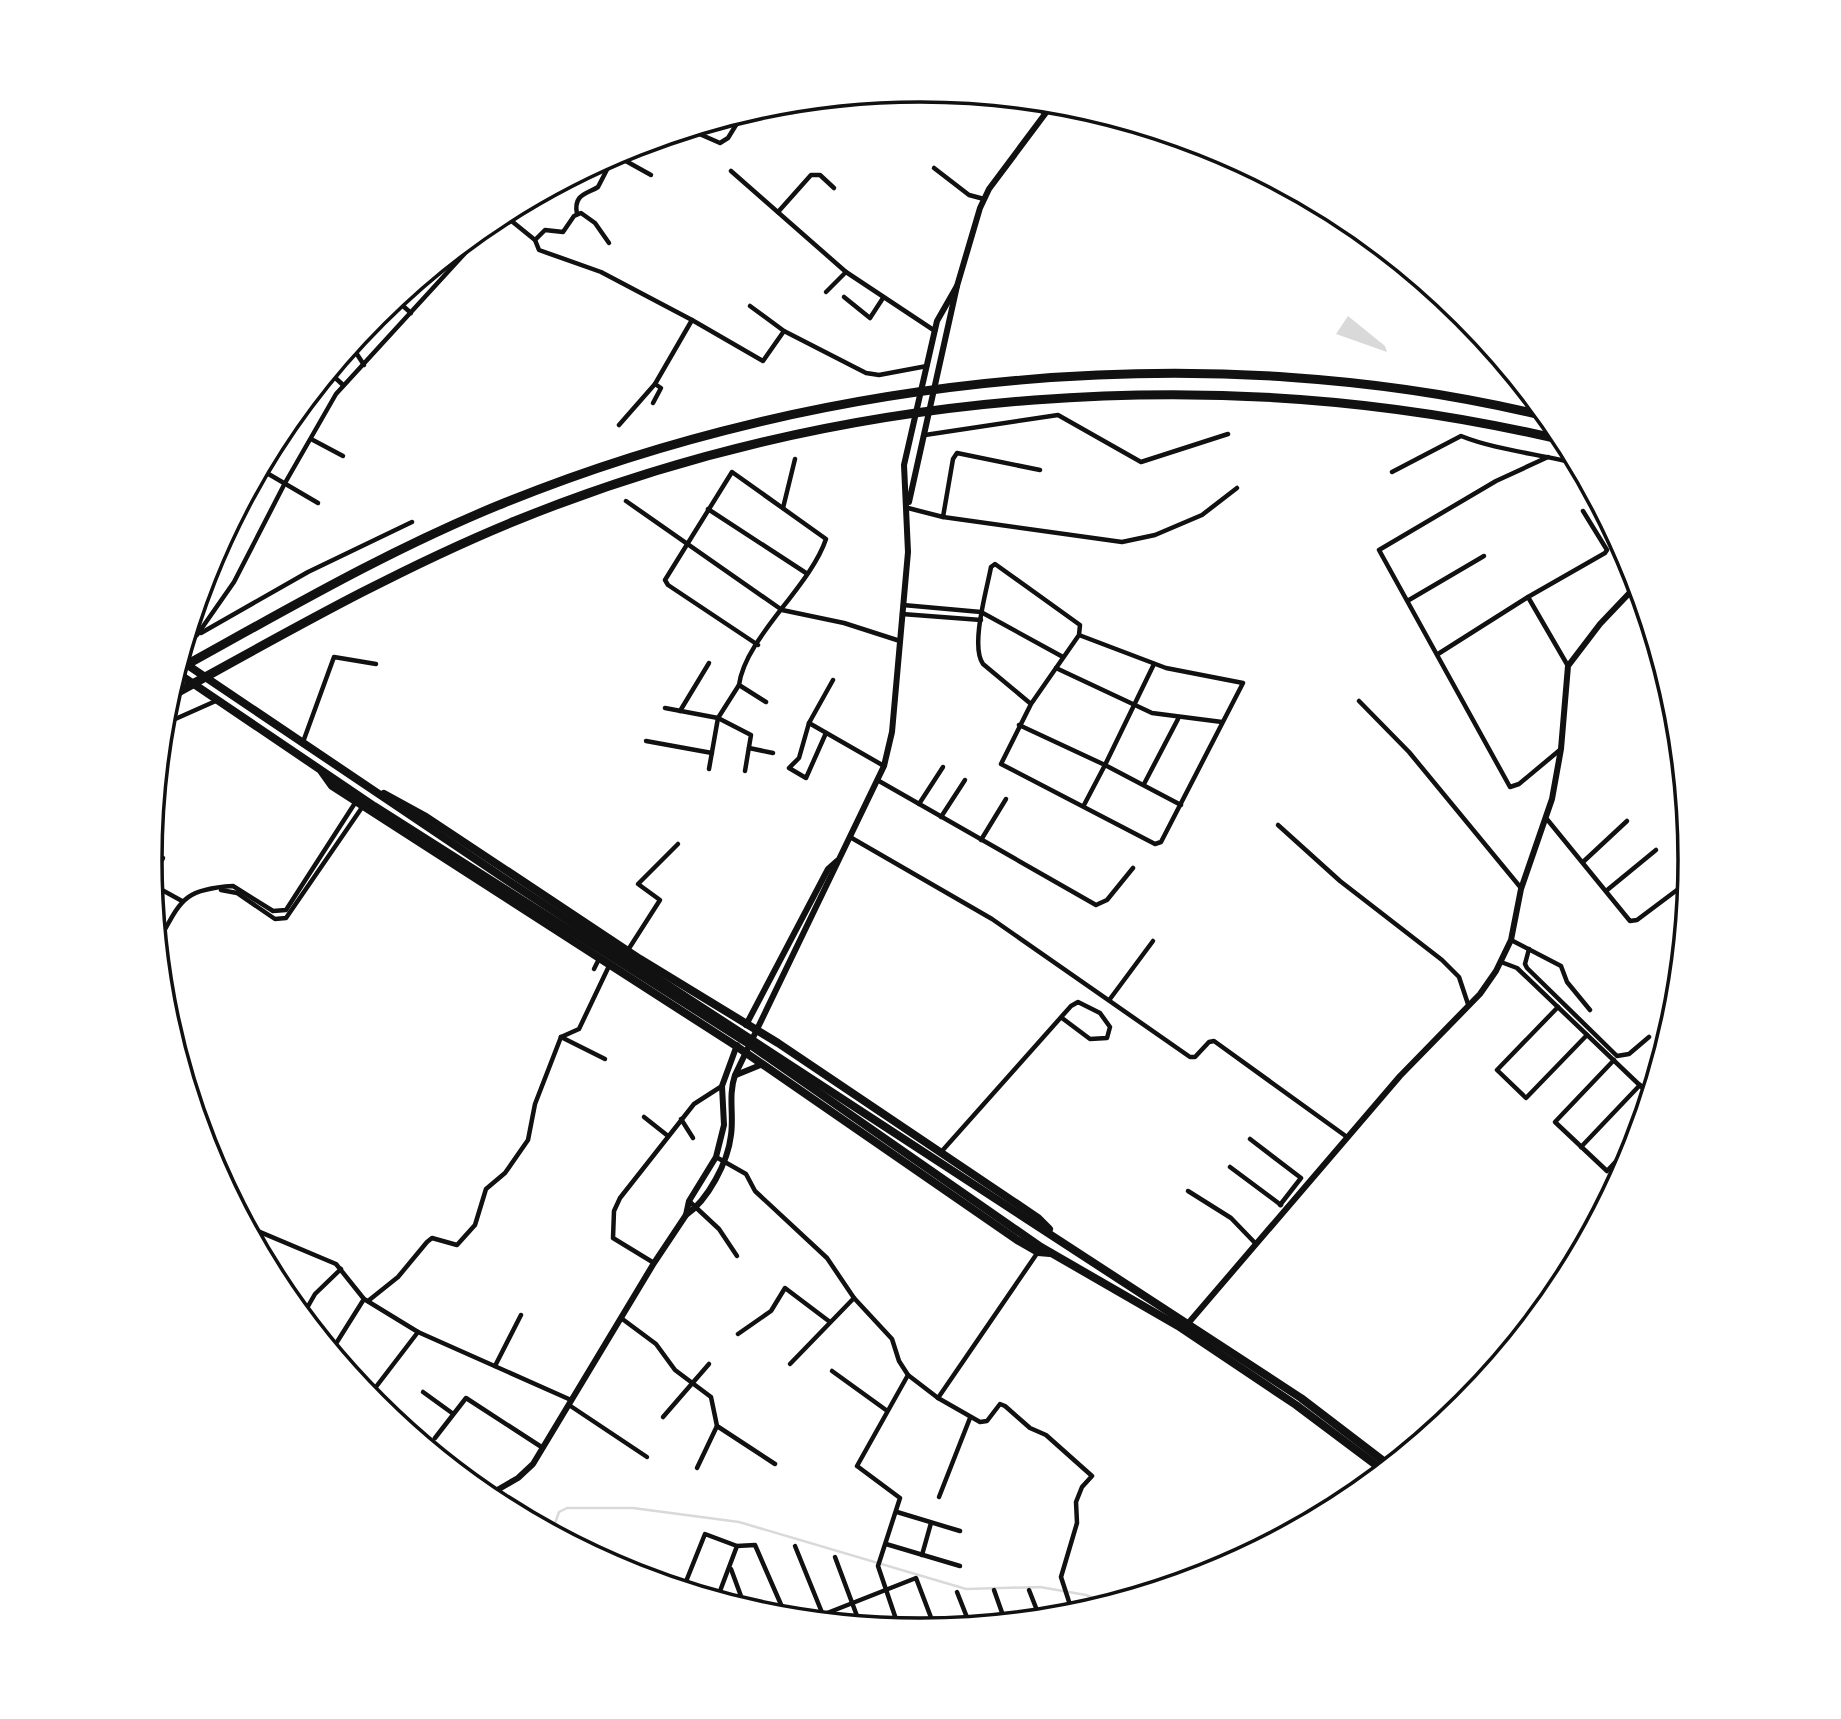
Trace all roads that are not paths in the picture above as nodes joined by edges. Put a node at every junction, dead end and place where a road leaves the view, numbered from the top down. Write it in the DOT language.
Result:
graph roads {
  1 [pos="1043,112"];
  2 [pos="1045,114"];
  3 [pos="736,124"];
  4 [pos="701,134"];
  5 [pos="626,161"];
  6 [pos="934,168"];
  7 [pos="606,170"];
  8 [pos="731,171"];
  9 [pos="651,175"];
  10 [pos="834,188"];
  11 [pos="984,199"];
  12 [pos="778,212"];
  13 [pos="577,214"];
  14 [pos="511,222"];
  15 [pos="535,240"];
  16 [pos="609,243"];
  17 [pos="464,254"];
  18 [pos="455,264"];
  19 [pos="846,272"];
  20 [pos="957,286"];
  21 [pos="826,292"];
  22 [pos="844,297"];
  23 [pos="883,298"];
  24 [pos="404,306"];
  25 [pos="750,306"];
  26 [pos="411,313"];
  27 [pos="692,320"];
  28 [pos="784,331"];
  29 [pos="934,331"];
  30 [pos="357,354"];
  31 [pos="365,365"];
  32 [pos="927,366"];
  33 [pos="336,378"];
  34 [pos="655,384"];
  35 [pos="343,385"];
  36 [pos="653,402"];
  37 [pos="1534,414"];
  38 [pos="619,425"];
  39 [pos="1228,434"];
  40 [pos="925,435"];
  41 [pos="1551,438"];
  42 [pos="311,439"];
  43 [pos="343,456"];
  44 [pos="1548,457"];
  45 [pos="795,459"];
  46 [pos="1565,461"];
  47 [pos="1040,470"];
  48 [pos="1392,472"];
  49 [pos="268,473"];
  50 [pos="285,483"];
  51 [pos="1237,488"];
  52 [pos="626,501"];
  53 [pos="318,503"];
  54 [pos="783,508"];
  55 [pos="908,508"];
  56 [pos="708,509"];
  57 [pos="1583,511"];
  58 [pos="943,517"];
  59 [pos="412,522"];
  60 [pos="687,544"];
  61 [pos="1484,556"];
  62 [pos="806,573"];
  63 [pos="1630,593"];
  64 [pos="1528,597"];
  65 [pos="1409,600"];
  66 [pos="903,605"];
  67 [pos="782,610"];
  68 [pos="981,612"];
  69 [pos="902,614"];
  70 [pos="981,620"];
  71 [pos="197,635"];
  72 [pos="1079,635"];
  73 [pos="900,641"];
  74 [pos="758,645"];
  75 [pos="1438,654"];
  76 [pos="1063,657"];
  77 [pos="709,663"];
  78 [pos="376,664"];
  79 [pos="1154,664"];
  80 [pos="187,665"];
  81 [pos="188,665"];
  82 [pos="1568,666"];
  83 [pos="1056,668"];
  84 [pos="185,676"];
  85 [pos="833,680"];
  86 [pos="739,685"];
  87 [pos="182,690"];
  88 [pos="215,697"];
  89 [pos="1359,701"];
  90 [pos="766,702"];
  91 [pos="1031,704"];
  92 [pos="247,706"];
  93 [pos="1134,707"];
  94 [pos="665,708"];
  95 [pos="680,711"];
  96 [pos="241,714"];
  97 [pos="176,718"];
  98 [pos="719,718"];
  99 [pos="1178,719"];
  100 [pos="1223,722"];
  101 [pos="809,723"];
  102 [pos="1019,724"];
  103 [pos="826,733"];
  104 [pos="646,741"];
  105 [pos="303,742"];
  106 [pos="749,748"];
  107 [pos="1561,749"];
  108 [pos="712,753"];
  109 [pos="773,753"];
  110 [pos="1105,765"];
  111 [pos="884,766"];
  112 [pos="943,767"];
  113 [pos="321,769"];
  114 [pos="709,769"];
  115 [pos="745,771"];
  116 [pos="965,779"];
  117 [pos="879,781"];
  118 [pos="1144,785"];
  119 [pos="371,790"];
  120 [pos="1006,799"];
  121 [pos="359,804"];
  122 [pos="919,804"];
  123 [pos="1084,805"];
  124 [pos="1181,805"];
  125 [pos="941,817"];
  126 [pos="1546,818"];
  127 [pos="1627,821"];
  128 [pos="1278,825"];
  129 [pos="850,837"];
  130 [pos="981,840"];
  131 [pos="678,844"];
  132 [pos="1656,850"];
  133 [pos="837,861"];
  134 [pos="1583,862"];
  135 [pos="1133,868"];
  136 [pos="1521,889"];
  137 [pos="1677,890"];
  138 [pos="163,891"];
  139 [pos="1606,891"];
  140 [pos="182,901"];
  141 [pos="166,928"];
  142 [pos="1511,940"];
  143 [pos="1153,941"];
  144 [pos="1529,949"];
  145 [pos="627,951"];
  146 [pos="599,959"];
  147 [pos="1501,962"];
  148 [pos="609,966"];
  149 [pos="594,969"];
  150 [pos="1110,999"];
  151 [pos="1468,1004"];
  152 [pos="1558,1007"];
  153 [pos="1590,1010"];
  154 [pos="728,1013"];
  155 [pos="1062,1018"];
  156 [pos="747,1024"];
  157 [pos="756,1030"];
  158 [pos="715,1033"];
  159 [pos="1587,1035"];
  160 [pos="561,1037"];
  161 [pos="1649,1037"];
  162 [pos="778,1044"];
  163 [pos="736,1046"];
  164 [pos="746,1053"];
  165 [pos="605,1059"];
  166 [pos="1614,1060"];
  167 [pos="763,1064"];
  168 [pos="735,1075"];
  169 [pos="1640,1085"];
  170 [pos="722,1086"];
  171 [pos="1643,1088"];
  172 [pos="644,1117"];
  173 [pos="681,1119"];
  174 [pos="668,1136"];
  175 [pos="1348,1137"];
  176 [pos="693,1139"];
  177 [pos="1250,1139"];
  178 [pos="1581,1147"];
  179 [pos="942,1151"];
  180 [pos="716,1157"];
  181 [pos="724,1161"];
  182 [pos="1615,1162"];
  183 [pos="1230,1167"];
  184 [pos="1188,1191"];
  185 [pos="689,1201"];
  186 [pos="1280,1205"];
  187 [pos="697,1208"];
  188 [pos="1287,1210"];
  189 [pos="686,1215"];
  190 [pos="261,1232"];
  191 [pos="1059,1240"];
  192 [pos="1257,1244"];
  193 [pos="1040,1250"];
  194 [pos="737,1256"];
  195 [pos="653,1263"];
  196 [pos="341,1269"];
  197 [pos="854,1298"];
  198 [pos="366,1300"];
  199 [pos="308,1306"];
  200 [pos="522,1315"];
  201 [pos="620,1317"];
  202 [pos="830,1322"];
  203 [pos="1186,1327"];
  204 [pos="418,1332"];
  205 [pos="737,1334"];
  206 [pos="337,1342"];
  207 [pos="709,1364"];
  208 [pos="790,1364"];
  209 [pos="495,1366"];
  210 [pos="832,1371"];
  211 [pos="908,1376"];
  212 [pos="692,1383"];
  213 [pos="376,1386"];
  214 [pos="423,1392"];
  215 [pos="938,1398"];
  216 [pos="569,1402"];
  217 [pos="886,1410"];
  218 [pos="452,1413"];
  219 [pos="663,1417"];
  220 [pos="970,1418"];
  221 [pos="717,1426"];
  222 [pos="435,1438"];
  223 [pos="543,1448"];
  224 [pos="647,1457"];
  225 [pos="1383,1460"];
  226 [pos="775,1464"];
  227 [pos="1376,1465"];
  228 [pos="697,1468"];
  229 [pos="498,1489"];
  230 [pos="939,1497"];
  231 [pos="897,1512"];
  232 [pos="931,1523"];
  233 [pos="960,1531"];
  234 [pos="886,1544"];
  235 [pos="737,1546"];
  236 [pos="795,1546"];
  237 [pos="922,1555"];
  238 [pos="835,1557"];
  239 [pos="960,1566"];
  240 [pos="731,1568"];
  241 [pos="687,1580"];
  242 [pos="885,1590"];
  243 [pos="994,1590"];
  244 [pos="1029,1590"];
  245 [pos="721,1591"];
  246 [pos="957,1592"];
  247 [pos="741,1596"];
  248 [pos="1069,1603"];
  249 [pos="781,1604"];
  250 [pos="852,1604"];
  251 [pos="1036,1608"];
  252 [pos="821,1611"];
  253 [pos="835,1612"];
  254 [pos="1002,1613"];
  255 [pos="856,1614"];
  256 [pos="967,1616"];
  257 [pos="895,1617"];
  258 [pos="931,1618"];
  1 -- 2 [label="street"];
  2 -- 11 [label="main road"];
  3 -- 4 [label="street"];
  5 -- 9 [label="street"];
  6 -- 11 [label="street"];
  7 -- 13 [label="street"];
  8 -- 12 [label="street"];
  10 -- 12 [label="street"];
  11 -- 20 [label="main road"];
  12 -- 19 [label="street"];
  13 -- 15 [label="street"];
  13 -- 16 [label="street"];
  14 -- 15 [label="street"];
  15 -- 27 [label="street"];
  17 -- 18 [label="street"];
  18 -- 26 [label="street"];
  19 -- 21 [label="street"];
  19 -- 23 [label="street"];
  20 -- 29 [label="main road"];
  20 -- 40 [label="main road"];
  22 -- 23 [label="street"];
  23 -- 29 [label="street"];
  24 -- 26 [label="street"];
  25 -- 28 [label="street"];
  26 -- 31 [label="street"];
  27 -- 28 [label="street"];
  27 -- 34 [label="street"];
  28 -- 32 [label="street"];
  29 -- 32 [label="main road"];
  30 -- 31 [label="street"];
  31 -- 35 [label="street"];
  32 -- 55 [label="main road"];
  33 -- 35 [label="street"];
  34 -- 36 [label="street"];
  34 -- 38 [label="street"];
  35 -- 42 [label="street"];
  37 -- 80 [label="highway"];
  39 -- 40 [label="street"];
  40 -- 55 [label="main road"];
  41 -- 87 [label="highway"];
  42 -- 43 [label="street"];
  42 -- 50 [label="street"];
  44 -- 46 [label="street"];
  44 -- 48 [label="street"];
  44 -- 65 [label="street"];
  45 -- 54 [label="street"];
  47 -- 58 [label="street"];
  49 -- 50 [label="street"];
  50 -- 53 [label="street"];
  50 -- 71 [label="street"];
  51 -- 58 [label="street"];
  52 -- 60 [label="street"];
  54 -- 56 [label="street"];
  54 -- 62 [label="street"];
  55 -- 58 [label="street"];
  55 -- 66 [label="main road"];
  56 -- 60 [label="street"];
  56 -- 62 [label="street"];
  57 -- 64 [label="street"];
  59 -- 71 [label="street"];
  60 -- 67 [label="street"];
  60 -- 74 [label="street"];
  61 -- 65 [label="street"];
  62 -- 67 [label="street"];
  63 -- 82 [label="main road"];
  64 -- 75 [label="street"];
  64 -- 82 [label="street"];
  65 -- 75 [label="street"];
  66 -- 68 [label="street"];
  66 -- 69 [label="main road"];
  67 -- 73 [label="street"];
  67 -- 74 [label="street"];
  68 -- 70 [label="street"];
  68 -- 72 [label="street"];
  68 -- 76 [label="street"];
  69 -- 70 [label="street"];
  69 -- 73 [label="main road"];
  70 -- 91 [label="street"];
  72 -- 76 [label="street"];
  72 -- 79 [label="street"];
  73 -- 111 [label="main road"];
  74 -- 86 [label="street"];
  75 -- 107 [label="street"];
  76 -- 83 [label="street"];
  77 -- 95 [label="street"];
  78 -- 105 [label="street"];
  79 -- 93 [label="street"];
  79 -- 100 [label="street"];
  81 -- 92 [label="highway"];
  82 -- 107 [label="main road"];
  83 -- 91 [label="street"];
  83 -- 93 [label="street"];
  84 -- 88 [label="highway"];
  85 -- 101 [label="street"];
  86 -- 90 [label="street"];
  86 -- 98 [label="street"];
  88 -- 96 [label="highway"];
  88 -- 97 [label="street"];
  89 -- 136 [label="street"];
  91 -- 102 [label="street"];
  92 -- 96 [label="highway"];
  92 -- 105 [label="highway"];
  93 -- 99 [label="street"];
  93 -- 110 [label="street"];
  94 -- 95 [label="street"];
  95 -- 98 [label="street"];
  96 -- 113 [label="highway"];
  98 -- 106 [label="street"];
  98 -- 108 [label="street"];
  99 -- 100 [label="street"];
  99 -- 118 [label="street"];
  100 -- 124 [label="street"];
  101 -- 103 [label="street"];
  101 -- 103 [label="street"];
  102 -- 110 [label="street"];
  102 -- 123 [label="street"];
  103 -- 111 [label="street"];
  104 -- 108 [label="street"];
  105 -- 119 [label="highway"];
  106 -- 109 [label="street"];
  106 -- 115 [label="street"];
  107 -- 126 [label="main road"];
  108 -- 114 [label="street"];
  110 -- 118 [label="street"];
  110 -- 123 [label="street"];
  111 -- 117 [label="main road"];
  112 -- 122 [label="street"];
  113 -- 121 [label="highway"];
  113 -- 193 [label="highway"];
  116 -- 125 [label="street"];
  117 -- 122 [label="street"];
  117 -- 129 [label="main road"];
  118 -- 124 [label="street"];
  119 -- 145 [label="highway"];
  119 -- 191 [label="highway"];
  120 -- 130 [label="street"];
  121 -- 140 [label="street"];
  121 -- 146 [label="highway"];
  122 -- 125 [label="street"];
  123 -- 124 [label="street"];
  125 -- 130 [label="street"];
  126 -- 134 [label="street"];
  126 -- 136 [label="main road"];
  127 -- 134 [label="street"];
  128 -- 151 [label="street"];
  129 -- 133 [label="main road"];
  129 -- 150 [label="street"];
  130 -- 135 [label="street"];
  131 -- 145 [label="street"];
  132 -- 139 [label="street"];
  133 -- 156 [label="main road"];
  133 -- 157 [label="main road"];
  134 -- 139 [label="street"];
  136 -- 142 [label="main road"];
  137 -- 139 [label="street"];
  138 -- 140 [label="street"];
  140 -- 141 [label="street"];
  142 -- 144 [label="street"];
  142 -- 147 [label="main road"];
  143 -- 150 [label="street"];
  144 -- 153 [label="street"];
  144 -- 161 [label="street"];
  145 -- 154 [label="highway"];
  146 -- 148 [label="highway"];
  146 -- 149 [label="street"];
  147 -- 151 [label="main road"];
  147 -- 152 [label="street"];
  148 -- 158 [label="highway"];
  148 -- 160 [label="street"];
  150 -- 175 [label="street"];
  151 -- 175 [label="main road"];
  152 -- 159 [label="street"];
  152 -- 159 [label="street"];
  154 -- 156 [label="highway"];
  154 -- 158 [label="highway"];
  155 -- 155 [label="street"];
  155 -- 179 [label="street"];
  156 -- 157 [label="highway"];
  156 -- 163 [label="main road"];
  157 -- 162 [label="highway"];
  157 -- 164 [label="main road"];
  158 -- 163 [label="highway"];
  159 -- 166 [label="street"];
  160 -- 165 [label="street"];
  160 -- 198 [label="street"];
  162 -- 167 [label="highway"];
  162 -- 179 [label="highway"];
  163 -- 164 [label="highway"];
  163 -- 170 [label="main road"];
  164 -- 167 [label="highway"];
  164 -- 168 [label="main road"];
  166 -- 169 [label="street"];
  166 -- 178 [label="street"];
  167 -- 168 [label="main road"];
  167 -- 193 [label="highway"];
  168 -- 181 [label="main road"];
  169 -- 171 [label="street"];
  169 -- 178 [label="street"];
  170 -- 173 [label="street"];
  170 -- 180 [label="main road"];
  172 -- 174 [label="street"];
  173 -- 174 [label="street"];
  173 -- 176 [label="street"];
  174 -- 195 [label="street"];
  175 -- 188 [label="main road"];
  177 -- 186 [label="street"];
  178 -- 182 [label="street"];
  179 -- 191 [label="highway"];
  180 -- 181 [label="street"];
  180 -- 185 [label="main road"];
  181 -- 187 [label="main road"];
  181 -- 197 [label="street"];
  183 -- 186 [label="street"];
  184 -- 192 [label="street"];
  185 -- 187 [label="street"];
  185 -- 189 [label="main road"];
  186 -- 188 [label="street"];
  187 -- 189 [label="main road"];
  187 -- 194 [label="street"];
  188 -- 192 [label="main road"];
  189 -- 195 [label="main road"];
  190 -- 196 [label="street"];
  191 -- 203 [label="highway"];
  192 -- 203 [label="main road"];
  193 -- 203 [label="highway"];
  193 -- 215 [label="street"];
  195 -- 201 [label="main road"];
  196 -- 198 [label="street"];
  196 -- 199 [label="street"];
  197 -- 202 [label="street"];
  197 -- 211 [label="street"];
  198 -- 204 [label="street"];
  198 -- 206 [label="street"];
  200 -- 209 [label="street"];
  201 -- 212 [label="street"];
  201 -- 216 [label="main road"];
  202 -- 205 [label="street"];
  202 -- 208 [label="street"];
  203 -- 225 [label="highway"];
  203 -- 227 [label="highway"];
  204 -- 209 [label="street"];
  204 -- 213 [label="street"];
  207 -- 212 [label="street"];
  209 -- 216 [label="street"];
  210 -- 217 [label="street"];
  211 -- 215 [label="street"];
  211 -- 217 [label="street"];
  212 -- 219 [label="street"];
  212 -- 221 [label="street"];
  214 -- 218 [label="street"];
  215 -- 220 [label="street"];
  216 -- 223 [label="main road"];
  216 -- 224 [label="street"];
  217 -- 231 [label="street"];
  218 -- 222 [label="street"];
  218 -- 223 [label="street"];
  220 -- 230 [label="street"];
  220 -- 248 [label="street"];
  221 -- 226 [label="street"];
  221 -- 228 [label="street"];
  223 -- 229 [label="main road"];
  231 -- 232 [label="street"];
  231 -- 234 [label="street"];
  232 -- 233 [label="street"];
  232 -- 237 [label="street"];
  234 -- 237 [label="street"];
  234 -- 242 [label="street"];
  235 -- 240 [label="street"];
  235 -- 241 [label="street"];
  235 -- 249 [label="street"];
  236 -- 252 [label="street"];
  237 -- 239 [label="street"];
  238 -- 250 [label="street"];
  240 -- 245 [label="street"];
  240 -- 247 [label="street"];
  242 -- 250 [label="street"];
  242 -- 257 [label="street"];
  242 -- 258 [label="street"];
  243 -- 254 [label="street"];
  244 -- 251 [label="street"];
  246 -- 256 [label="street"];
  250 -- 253 [label="street"];
  250 -- 255 [label="street"];
}
